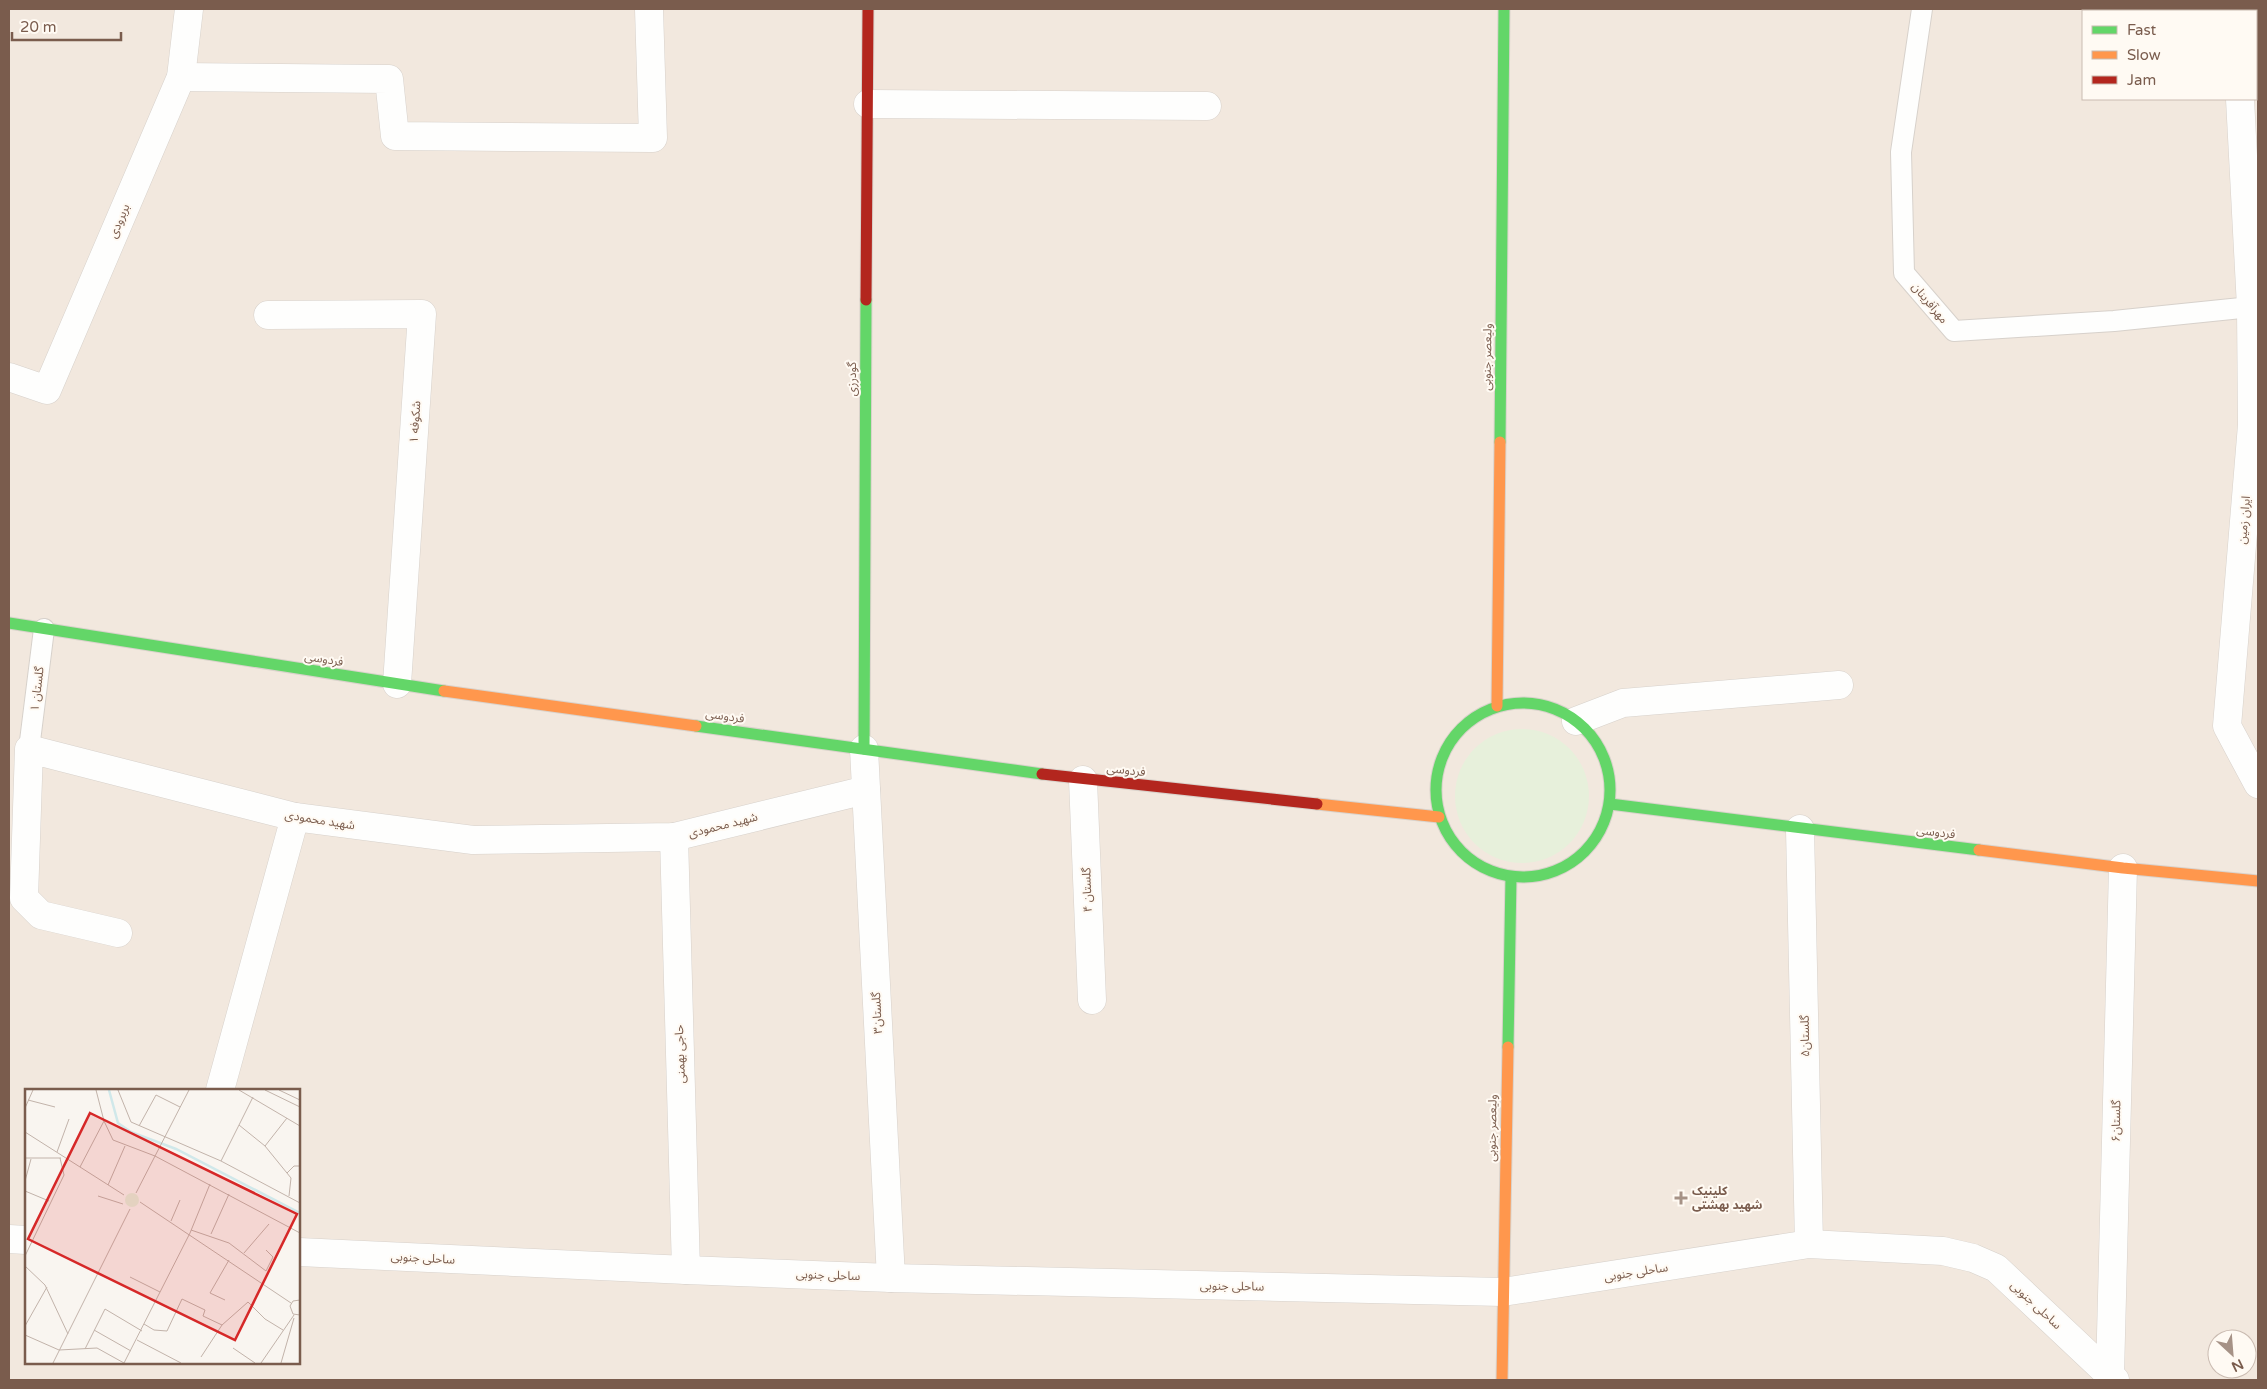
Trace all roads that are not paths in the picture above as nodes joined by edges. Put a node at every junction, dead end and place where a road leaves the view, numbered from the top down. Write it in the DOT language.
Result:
graph roads {
  1 [pos="190,9"];
  2 [pos="649,9"];
  3 [pos="868,9"];
  4 [pos="1504,9"];
  5 [pos="1922,9"];
  6 [pos="181,77"];
  7 [pos="2240,100"];
  8 [pos="868,104"];
  9 [pos="1207,106"];
  10 [pos="2251,306"];
  11 [pos="268,315"];
  12 [pos="9,377"];
  13 [pos="2255,425"];
  14 [pos="9,623"];
  15 [pos="44,629"];
  16 [pos="396,684"];
  17 [pos="1839,685"];
  18 [pos="1497,706"];
  19 [pos="1576,721"];
  20 [pos="29,749"];
  21 [pos="864,749"];
  22 [pos="1083,780"];
  23 [pos="2258,784"];
  24 [pos="866,790"];
  25 [pos="1610,804"];
  26 [pos="295,817"];
  27 [pos="1439,817"];
  28 [pos="1800,829"];
  29 [pos="674,837"];
  30 [pos="2123,868"];
  31 [pos="1511,877"];
  32 [pos="2258,881"];
  33 [pos="118,933"];
  34 [pos="1092,1000"];
  35 [pos="220,1089"];
  36 [pos="9,1239"];
  37 [pos="25,1240"];
  38 [pos="1809,1244"];
  39 [pos="300,1252"];
  40 [pos="686,1270"];
  41 [pos="891,1278"];
  42 [pos="1503,1292"];
  43 [pos="2113,1377"];
  44 [pos="1502,1380"];
  1 -- 6 [label="street, بربرودی"];
  2 -- 6 [label="street"];
  3 -- 8 [label="street, گودرزی"];
  4 -- 18 [label="street, ولیعصر جنوبی"];
  5 -- 10 [label="lane, مهرآفرینان"];
  6 -- 12 [label="street, بربرودی"];
  7 -- 10 [label="street, ایران زمین"];
  8 -- 9 [label="street"];
  8 -- 21 [label="street, گودرزی"];
  10 -- 13 [label="street, ایران زمین"];
  11 -- 16 [label="street, شکوفه ۱"];
  13 -- 23 [label="street, ایران زمین"];
  14 -- 15 [label="street, فردوسی"];
  15 -- 16 [label="street, فردوسی"];
  15 -- 20 [label="lane, گلستان ۱"];
  16 -- 21 [label="street, فردوسی"];
  17 -- 19 [label="street"];
  18 -- 19 [label="street"];
  18 -- 27 [label="street"];
  19 -- 25 [label="street"];
  20 -- 26 [label="street, شهید محمودی"];
  20 -- 33 [label="street"];
  21 -- 22 [label="street, فردوسی"];
  21 -- 24 [label="street, گلستان۳"];
  22 -- 27 [label="street, فردوسی"];
  22 -- 34 [label="street, گلستان ۴"];
  24 -- 29 [label="street, شهید محمودی"];
  24 -- 41 [label="street, گلستان۳"];
  25 -- 28 [label="street, فردوسی"];
  25 -- 31 [label="street"];
  26 -- 29 [label="street, شهید محمودی"];
  26 -- 35 [label="street"];
  27 -- 31 [label="street"];
  28 -- 30 [label="street, فردوسی"];
  28 -- 38 [label="street, گلستان۵"];
  29 -- 40 [label="street, حاجی بهمنی"];
  30 -- 32 [label="street, فردوسی"];
  30 -- 43 [label="street, گلستان۶"];
  31 -- 42 [label="street, ولیعصر جنوبی"];
  36 -- 37 [label="street"];
  38 -- 42 [label="street, ساحلی جنوبی"];
  38 -- 43 [label="street, ساحلی جنوبی"];
  39 -- 40 [label="street, ساحلی جنوبی"];
  40 -- 41 [label="street, ساحلی جنوبی"];
  41 -- 42 [label="street, ساحلی جنوبی"];
  42 -- 44 [label="street, ولیعصر جنوبی"];
}
